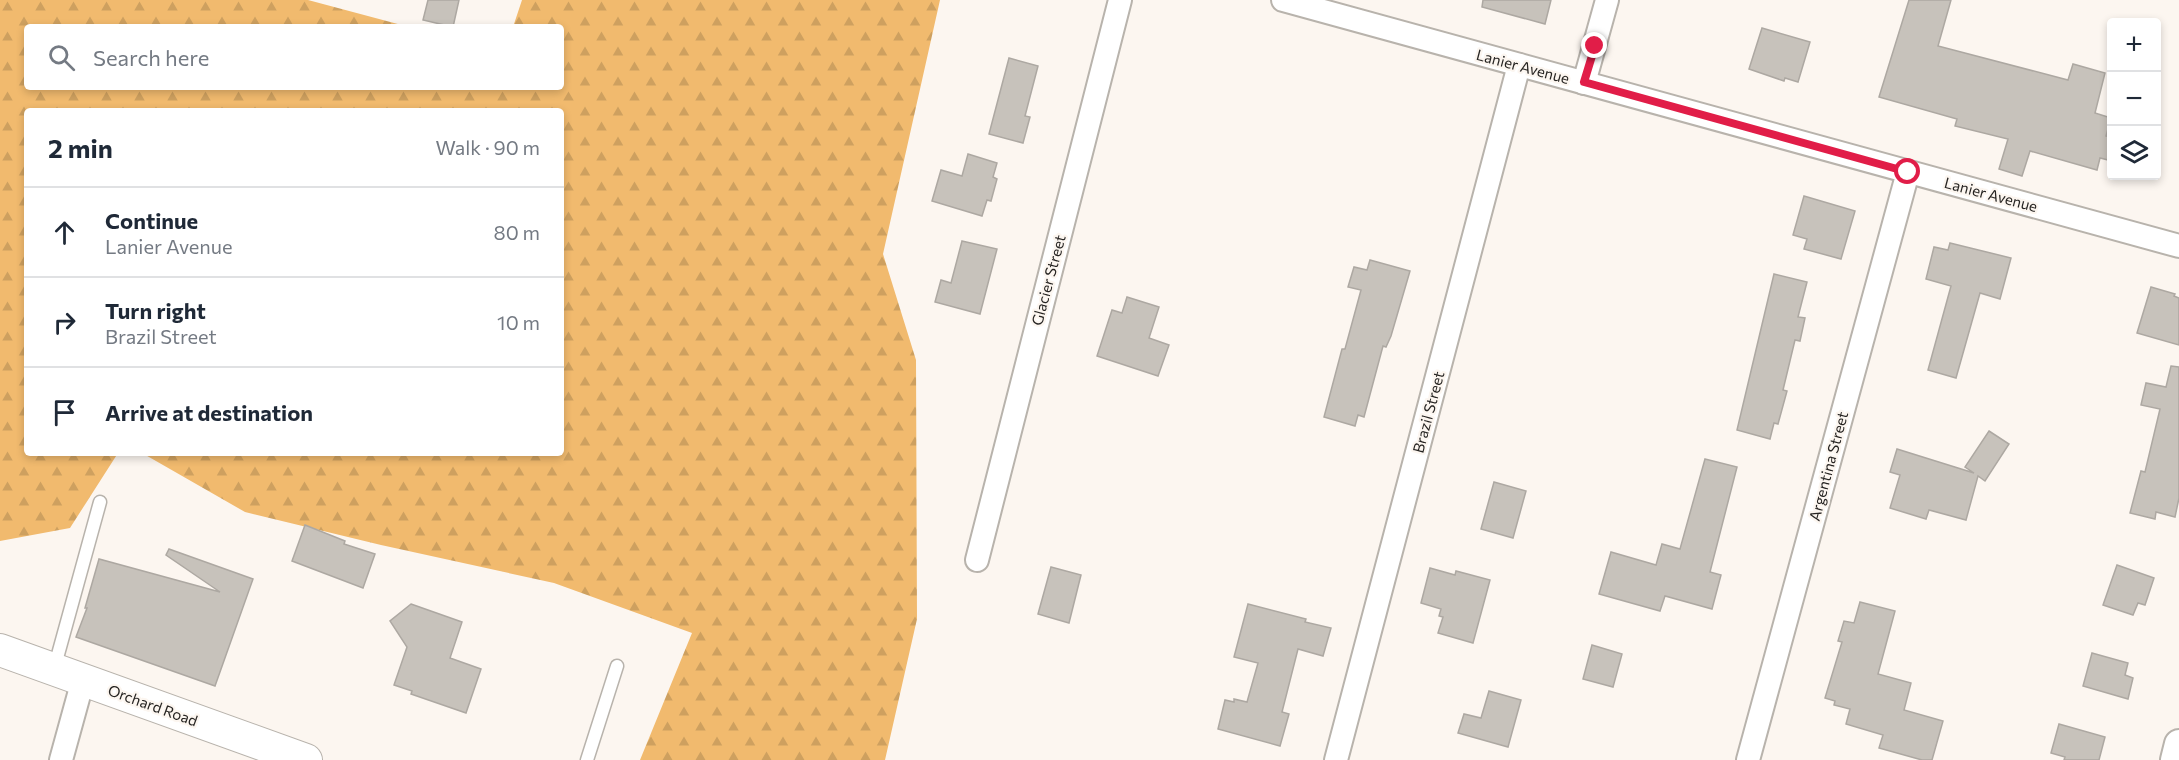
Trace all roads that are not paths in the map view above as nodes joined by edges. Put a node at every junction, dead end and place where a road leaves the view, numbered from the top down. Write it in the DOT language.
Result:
graph roads {
  1 [pos="1120,0"];
  2 [pos="1283,0"];
  3 [pos="1607,0"];
  4 [pos="1519,65"];
  5 [pos="1584,82"];
  6 [pos="1908,172"];
  7 [pos="2179,246"];
  8 [pos="100,502"];
  9 [pos="977,560"];
  10 [pos="0,650"];
  11 [pos="617,666"];
  12 [pos="68,675"];
  13 [pos="2179,744"];
  14 [pos="61,760"];
  15 [pos="306,760"];
  16 [pos="587,760"];
  17 [pos="1336,760"];
  18 [pos="1748,760"];
  19 [pos="2175,760"];
  1 -- 9 [label="street, Glacier Street"];
  2 -- 4 [label="street, Lanier Avenue"];
  3 -- 5 [label="street"];
  4 -- 5 [label="street, Lanier Avenue"];
  4 -- 17 [label="street, Brazil Street"];
  5 -- 6 [label="street, Lanier Avenue"];
  6 -- 7 [label="street, Lanier Avenue"];
  6 -- 18 [label="street, Argentina Street"];
  8 -- 12 [label="lane"];
  10 -- 12 [label="main road, Orchard Road"];
  11 -- 16 [label="lane"];
  12 -- 14 [label="street"];
  12 -- 15 [label="main road, Orchard Road"];
  13 -- 19 [label="street"];
}
